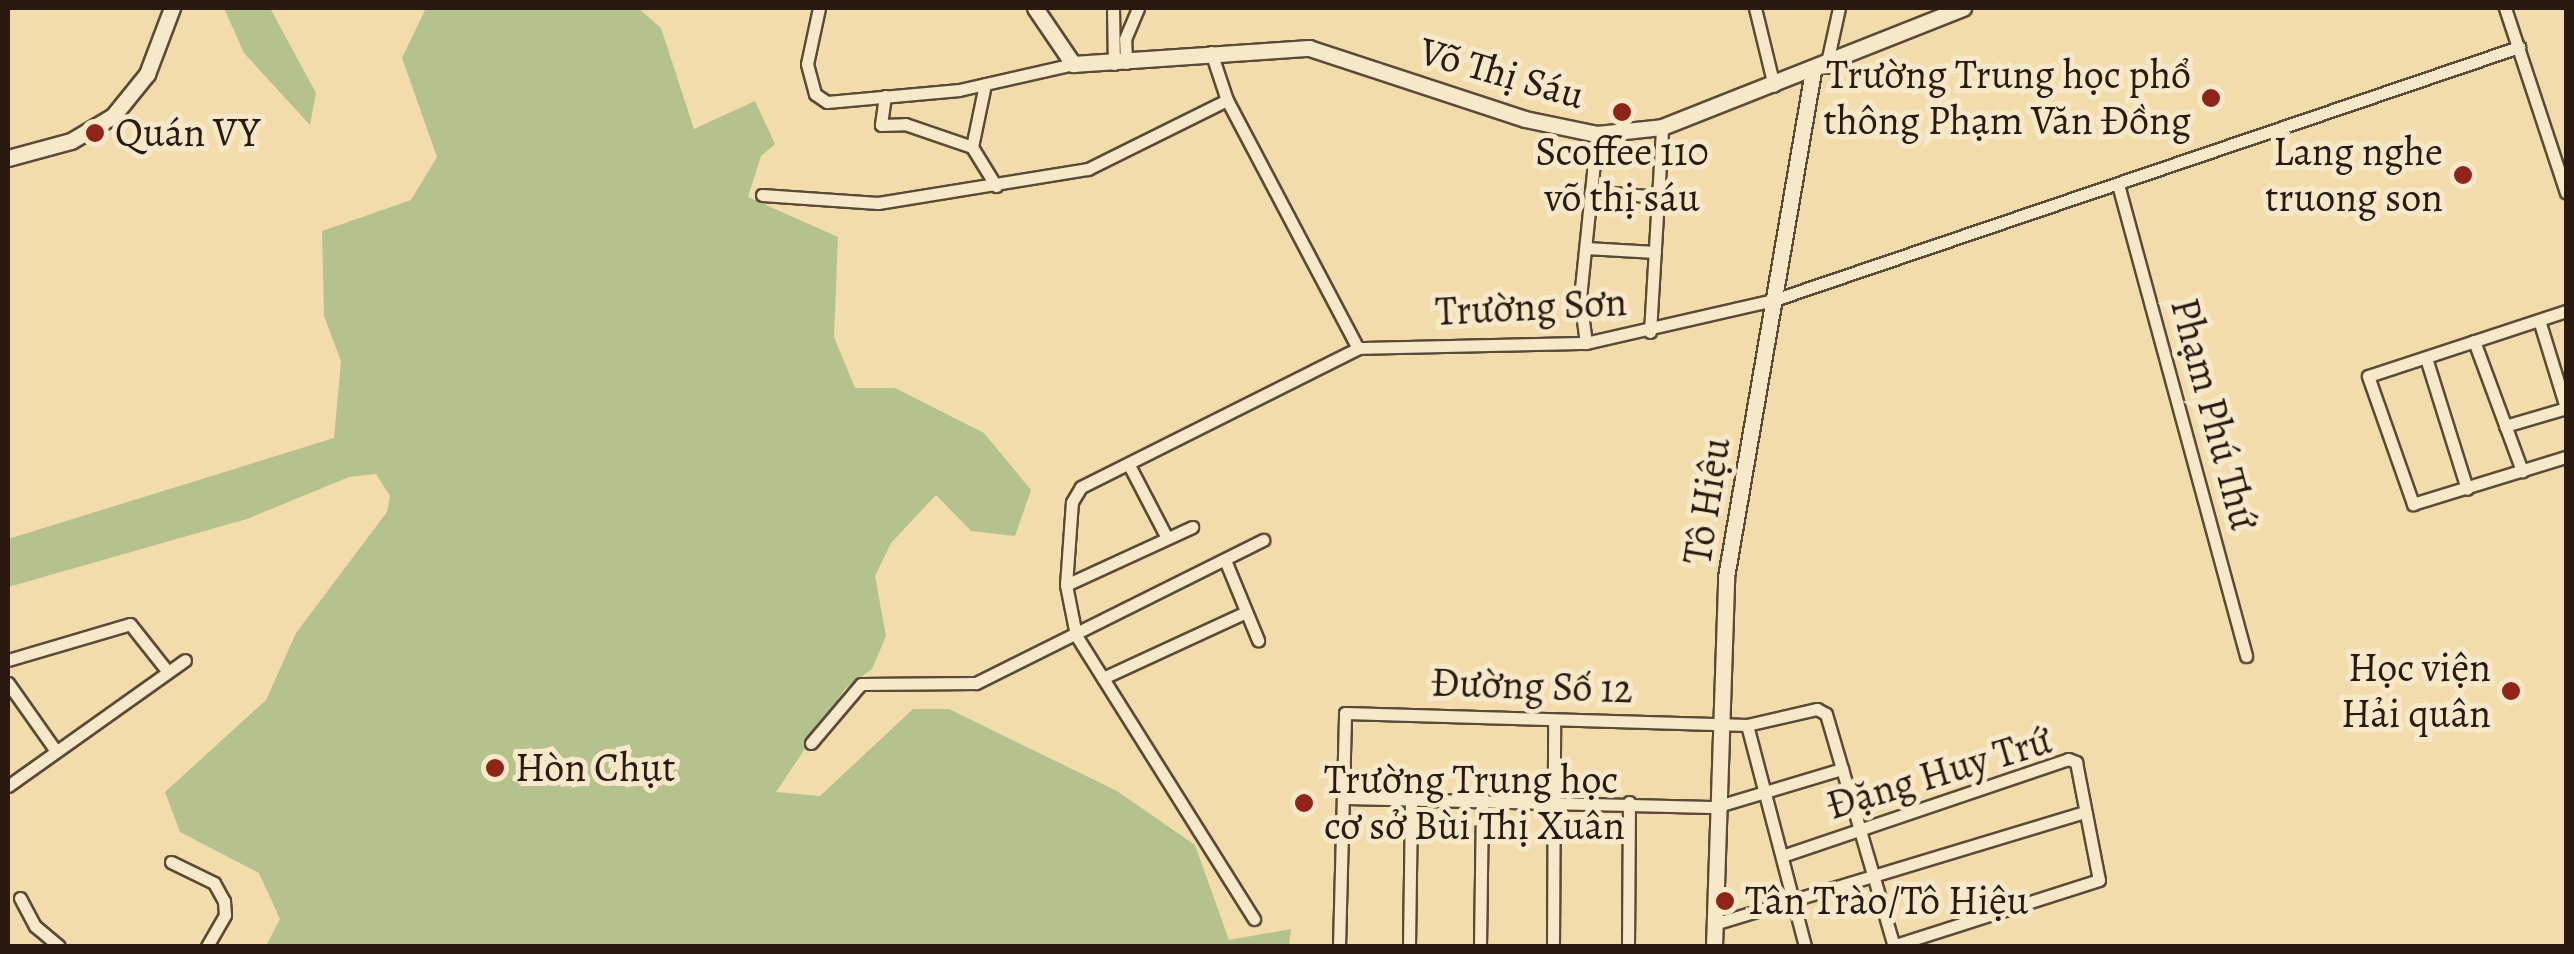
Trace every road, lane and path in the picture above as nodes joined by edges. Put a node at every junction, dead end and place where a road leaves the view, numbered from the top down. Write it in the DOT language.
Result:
graph roads {
  1 [pos="172,8"];
  2 [pos="819,8"];
  3 [pos="1035,8"];
  4 [pos="1113,8"];
  5 [pos="1138,8"];
  6 [pos="1756,8"];
  7 [pos="1839,8"];
  8 [pos="1963,8"];
  9 [pos="2505,8"];
  10 [pos="2519,47"];
  11 [pos="1211,52"];
  12 [pos="1073,64"];
  13 [pos="1120,64"];
  14 [pos="1819,69"];
  15 [pos="985,84"];
  16 [pos="1774,86"];
  17 [pos="885,96"];
  18 [pos="1227,100"];
  19 [pos="1662,127"];
  20 [pos="1597,134"];
  21 [pos="972,147"];
  22 [pos="8,158"];
  23 [pos="996,186"];
  24 [pos="2119,188"];
  25 [pos="1591,191"];
  26 [pos="2566,192"];
  27 [pos="762,195"];
  28 [pos="1658,197"];
  29 [pos="1586,248"];
  30 [pos="1655,252"];
  31 [pos="1774,300"];
  32 [pos="2566,311"];
  33 [pos="2539,320"];
  34 [pos="1650,332"];
  35 [pos="2474,341"];
  36 [pos="1586,343"];
  37 [pos="1358,348"];
  38 [pos="2426,358"];
  39 [pos="2566,408"];
  40 [pos="2505,426"];
  41 [pos="2566,457"];
  42 [pos="1129,465"];
  43 [pos="2522,471"];
  44 [pos="2467,489"];
  45 [pos="1192,527"];
  46 [pos="1167,538"];
  47 [pos="1264,540"];
  48 [pos="1225,560"];
  49 [pos="1066,584"];
  50 [pos="1246,612"];
  51 [pos="1076,636"];
  52 [pos="1258,640"];
  53 [pos="2246,656"];
  54 [pos="8,660"];
  55 [pos="185,660"];
  56 [pos="168,672"];
  57 [pos="1103,678"];
  58 [pos="9,690"];
  59 [pos="1554,720"];
  60 [pos="1716,725"];
  61 [pos="1747,726"];
  62 [pos="810,743"];
  63 [pos="56,751"];
  64 [pos="1842,768"];
  65 [pos="8,786"];
  66 [pos="1767,791"];
  67 [pos="1343,798"];
  68 [pos="1411,798"];
  69 [pos="1482,800"];
  70 [pos="1554,801"];
  71 [pos="1629,802"];
  72 [pos="1716,807"];
  73 [pos="2086,812"];
  74 [pos="1860,831"];
  75 [pos="1784,855"];
  76 [pos="171,862"];
  77 [pos="1873,876"];
  78 [pos="20,898"];
  79 [pos="1795,900"];
  80 [pos="1254,920"];
  81 [pos="1714,924"];
  82 [pos="59,946"];
  83 [pos="207,946"];
  84 [pos="1339,946"];
  85 [pos="1409,946"];
  86 [pos="1480,946"];
  87 [pos="1553,946"];
  88 [pos="1628,946"];
  89 [pos="1714,946"];
  90 [pos="1805,946"];
  91 [pos="1893,946"];
  1 -- 22 [label="main road"];
  2 -- 17 [label="street"];
  3 -- 12 [label="main road"];
  4 -- 13 [label="street"];
  5 -- 13 [label="street"];
  6 -- 16 [label="street"];
  7 -- 14 [label="street"];
  8 -- 14 [label="main road, Võ Thị Sáu"];
  9 -- 10 [label="street"];
  10 -- 24 [label="street, Trường Sơn"];
  10 -- 26 [label="street"];
  11 -- 13 [label="main road, Võ Thị Sáu"];
  11 -- 18 [label="street"];
  11 -- 20 [label="main road, Võ Thị Sáu"];
  12 -- 13 [label="main road, Võ Thị Sáu"];
  12 -- 15 [label="street"];
  14 -- 16 [label="main road, Võ Thị Sáu"];
  14 -- 31 [label="main road, Tô Hiệu"];
  15 -- 17 [label="street"];
  15 -- 21 [label="street"];
  16 -- 19 [label="main road, Võ Thị Sáu"];
  17 -- 21 [label="street"];
  18 -- 23 [label="street"];
  18 -- 37 [label="street"];
  19 -- 20 [label="main road, Võ Thị Sáu"];
  19 -- 28 [label="street"];
  20 -- 25 [label="street"];
  21 -- 23 [label="street"];
  23 -- 27 [label="street"];
  24 -- 31 [label="street, Trường Sơn"];
  24 -- 53 [label="street, Phạm Phú Thứ"];
  25 -- 28 [label="street"];
  25 -- 29 [label="street"];
  28 -- 30 [label="street"];
  29 -- 30 [label="street"];
  29 -- 36 [label="street"];
  30 -- 34 [label="street"];
  31 -- 34 [label="street, Trường Sơn"];
  31 -- 60 [label="main road, Tô Hiệu"];
  32 -- 33 [label="street"];
  33 -- 35 [label="street"];
  33 -- 39 [label="street"];
  34 -- 36 [label="street, Trường Sơn"];
  35 -- 38 [label="street"];
  35 -- 40 [label="street"];
  36 -- 37 [label="street, Trường Sơn"];
  37 -- 42 [label="street, Trường Sơn"];
  38 -- 44 [label="street"];
  38 -- 44 [label="street"];
  39 -- 40 [label="street"];
  40 -- 43 [label="street"];
  41 -- 43 [label="street"];
  42 -- 46 [label="street"];
  42 -- 49 [label="street, Trường Sơn"];
  43 -- 44 [label="street"];
  45 -- 46 [label="street"];
  46 -- 49 [label="street"];
  47 -- 48 [label="street"];
  48 -- 50 [label="street"];
  48 -- 51 [label="street"];
  49 -- 51 [label="street, Trường Sơn"];
  50 -- 52 [label="street"];
  50 -- 57 [label="street"];
  51 -- 57 [label="street, Trường Sơn"];
  51 -- 62 [label="street"];
  54 -- 56 [label="street"];
  55 -- 56 [label="street"];
  56 -- 63 [label="street"];
  57 -- 80 [label="street, Trường Sơn"];
  58 -- 63 [label="street"];
  59 -- 60 [label="street, Đường Số 12"];
  59 -- 67 [label="street, Đường Số 12"];
  59 -- 70 [label="street"];
  60 -- 61 [label="street, Đường Số 12"];
  60 -- 72 [label="main road, Tô Hiệu"];
  61 -- 64 [label="street, Đường Số 12"];
  61 -- 66 [label="street"];
  63 -- 65 [label="street"];
  64 -- 66 [label="street"];
  64 -- 74 [label="street"];
  66 -- 72 [label="street"];
  66 -- 75 [label="street"];
  67 -- 68 [label="street"];
  67 -- 84 [label="street"];
  68 -- 69 [label="street"];
  68 -- 85 [label="street"];
  69 -- 70 [label="street"];
  69 -- 86 [label="street"];
  70 -- 71 [label="street"];
  70 -- 87 [label="street"];
  71 -- 72 [label="street"];
  71 -- 88 [label="street"];
  72 -- 81 [label="main road, Tô Hiệu"];
  73 -- 74 [label="street, Đặng Huy Trứ"];
  73 -- 77 [label="street"];
  73 -- 91 [label="street, Đặng Huy Trứ"];
  74 -- 75 [label="street, Đặng Huy Trứ"];
  74 -- 77 [label="street"];
  75 -- 79 [label="street"];
  76 -- 83 [label="street"];
  77 -- 79 [label="street"];
  77 -- 91 [label="street"];
  78 -- 82 [label="street"];
  79 -- 81 [label="street"];
  79 -- 90 [label="street"];
  81 -- 89 [label="main road, Tô Hiệu"];
}
